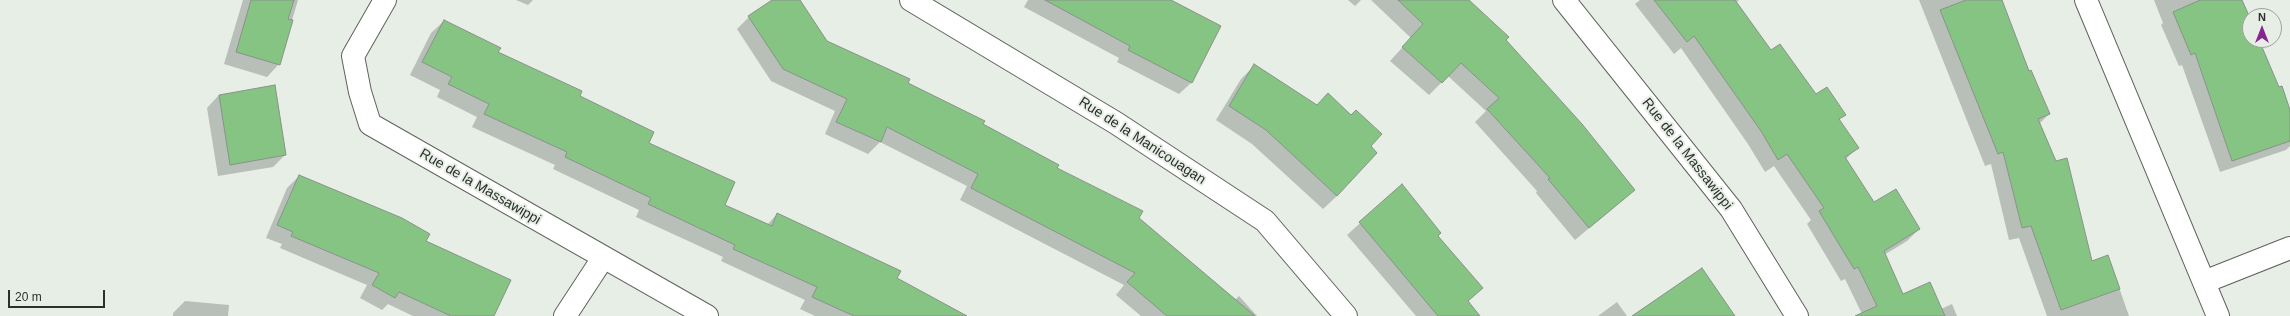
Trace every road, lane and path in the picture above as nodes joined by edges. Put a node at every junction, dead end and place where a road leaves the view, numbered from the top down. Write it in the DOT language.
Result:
graph roads {
  1 [pos="385,0"];
  2 [pos="910,0"];
  3 [pos="1564,0"];
  4 [pos="2086,0"];
  5 [pos="2290,248"];
  6 [pos="603,258"];
  7 [pos="2204,282"];
  8 [pos="565,316"];
  9 [pos="707,316"];
  10 [pos="1346,316"];
  11 [pos="1797,316"];
  12 [pos="2218,316"];
  1 -- 6 [label="street, Rue de la Massawippi"];
  2 -- 10 [label="street, Rue de la Manicouagan"];
  3 -- 11 [label="street, Rue de la Massawippi"];
  4 -- 7 [label="street"];
  5 -- 7 [label="street"];
  6 -- 8 [label="street"];
  6 -- 9 [label="street, Rue de la Massawippi"];
  7 -- 12 [label="street"];
}
